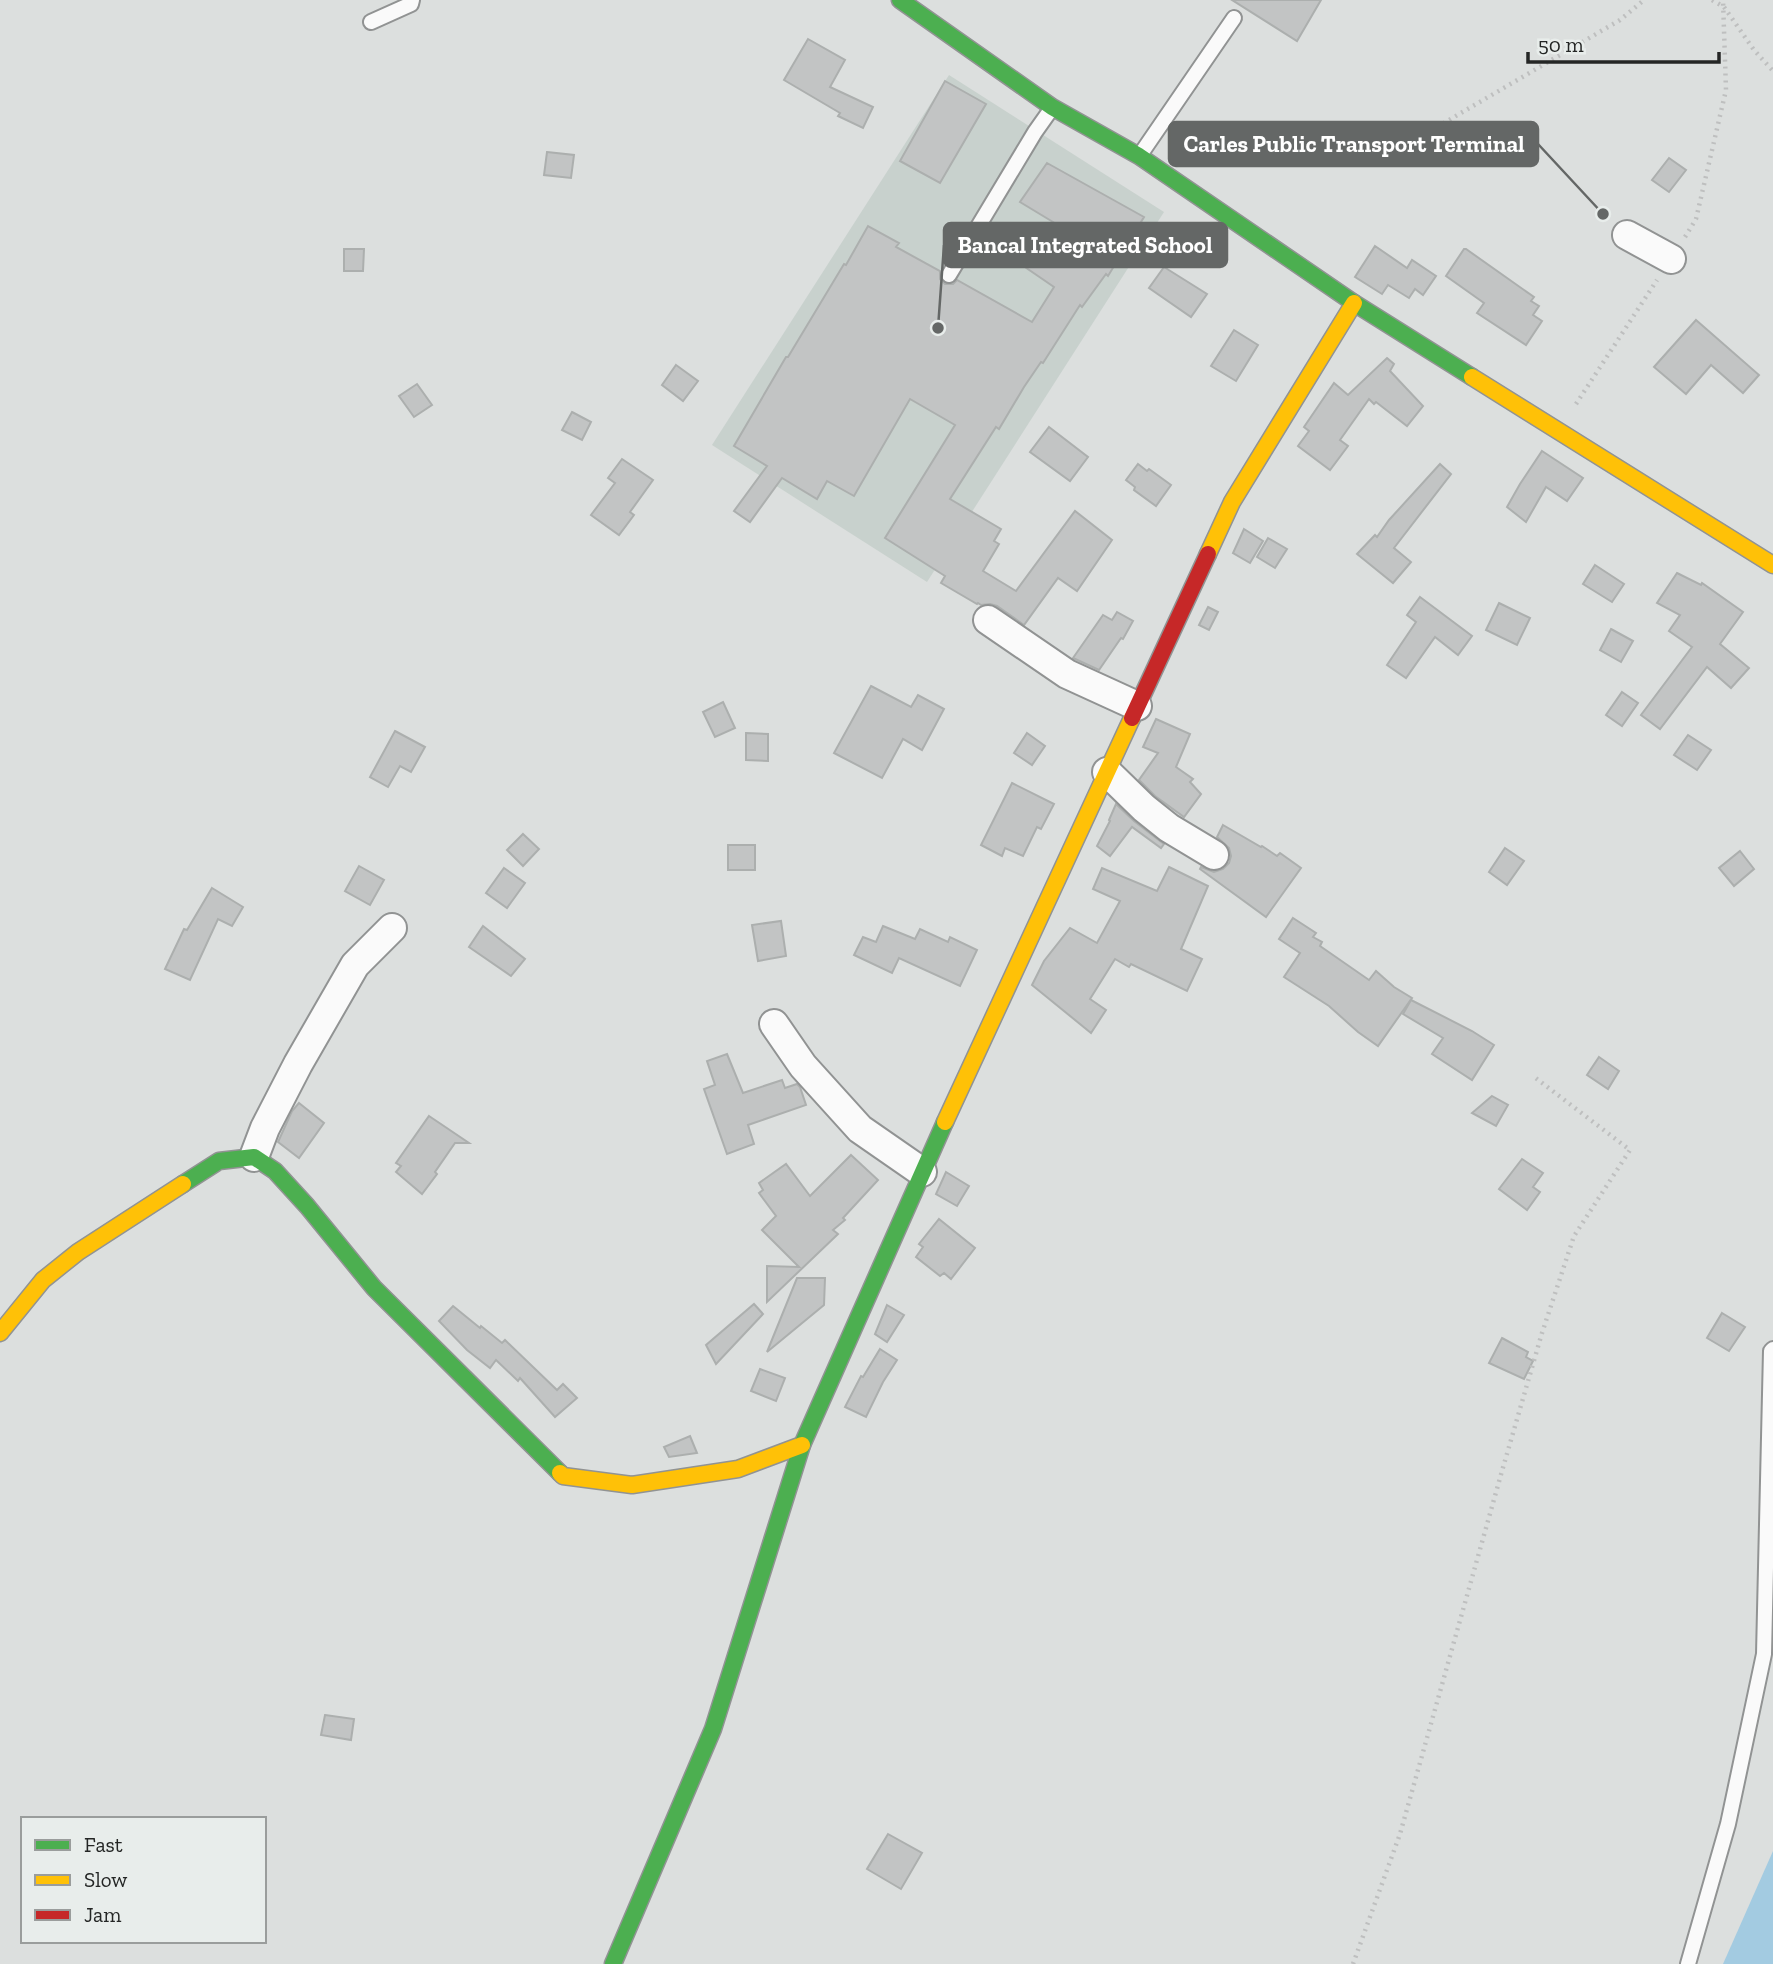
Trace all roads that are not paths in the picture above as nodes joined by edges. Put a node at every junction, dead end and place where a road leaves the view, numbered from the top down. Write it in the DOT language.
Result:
graph roads {
  1 [pos="412,0"];
  2 [pos="900,0"];
  3 [pos="1234,18"];
  4 [pos="371,22"];
  5 [pos="1052,107"];
  6 [pos="1139,156"];
  7 [pos="1627,235"];
  8 [pos="1671,259"];
  9 [pos="949,275"];
  10 [pos="1354,303"];
  11 [pos="1773,565"];
  12 [pos="988,620"];
  13 [pos="1136,706"];
  14 [pos="1107,772"];
  15 [pos="1213,855"];
  16 [pos="392,928"];
  17 [pos="774,1024"];
  18 [pos="254,1157"];
  19 [pos="922,1172"];
  20 [pos="0,1333"];
  21 [pos="1773,1349"];
  22 [pos="802,1445"];
  23 [pos="613,1964"];
  24 [pos="1688,1964"];
  1 -- 4 [label="lane"];
  2 -- 5 [label="street"];
  3 -- 6 [label="lane"];
  5 -- 6 [label="street"];
  5 -- 9 [label="lane"];
  6 -- 10 [label="street"];
  7 -- 8 [label="street"];
  10 -- 11 [label="street"];
  10 -- 13 [label="street"];
  12 -- 13 [label="street"];
  13 -- 14 [label="street"];
  14 -- 15 [label="street"];
  14 -- 19 [label="street"];
  16 -- 18 [label="street"];
  17 -- 19 [label="street"];
  18 -- 20 [label="street"];
  18 -- 22 [label="street"];
  19 -- 22 [label="street"];
  21 -- 24 [label="lane"];
  22 -- 23 [label="street"];
}
